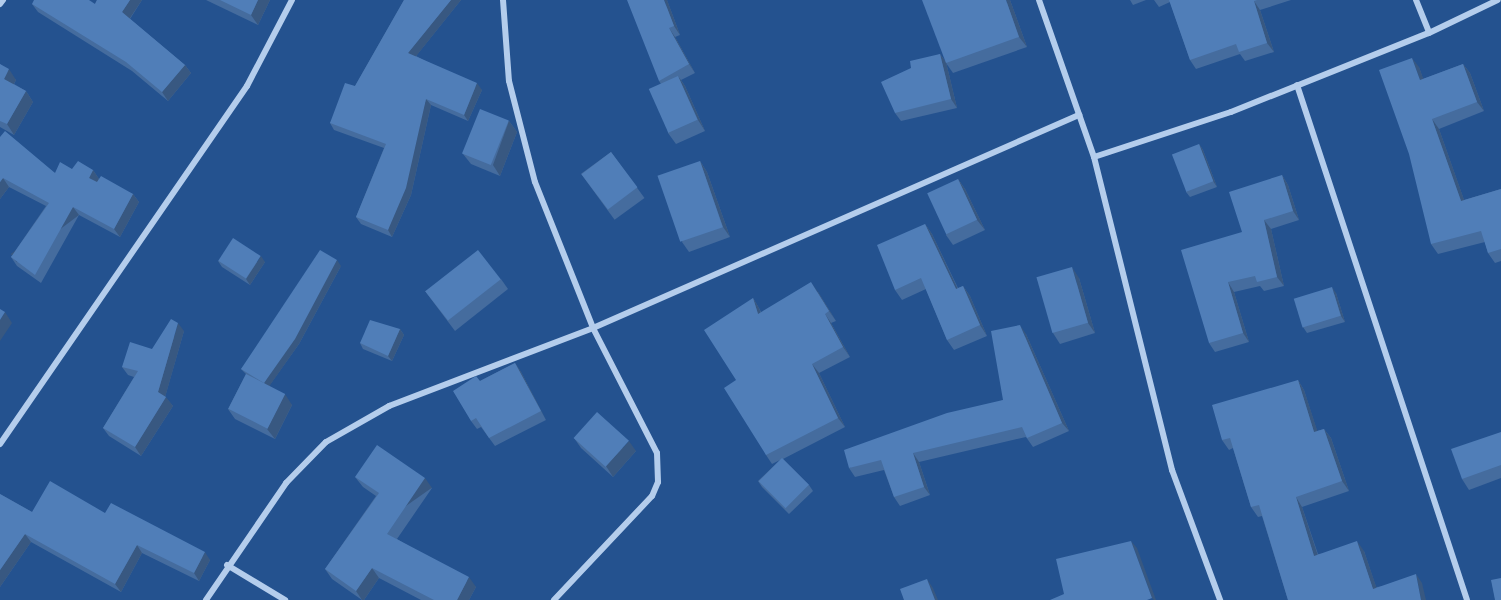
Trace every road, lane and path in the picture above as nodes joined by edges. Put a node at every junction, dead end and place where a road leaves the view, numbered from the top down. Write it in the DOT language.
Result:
graph roads {
  1 [pos="3,0"];
  2 [pos="292,0"];
  3 [pos="503,0"];
  4 [pos="1039,0"];
  5 [pos="1416,0"];
  6 [pos="1498,0"];
  7 [pos="0,4"];
  8 [pos="1429,33"];
  9 [pos="1297,85"];
  10 [pos="1079,115"];
  11 [pos="1094,157"];
  12 [pos="593,328"];
  13 [pos="0,444"];
  14 [pos="227,565"];
  15 [pos="206,600"];
  16 [pos="285,600"];
  17 [pos="554,600"];
  18 [pos="1220,600"];
  19 [pos="1467,600"];
  1 -- 7 [label="street"];
  2 -- 13 [label="street"];
  3 -- 12 [label="street"];
  4 -- 10 [label="street"];
  5 -- 8 [label="street"];
  6 -- 8 [label="street"];
  8 -- 9 [label="street"];
  9 -- 11 [label="street"];
  9 -- 19 [label="street"];
  10 -- 11 [label="street"];
  10 -- 12 [label="street"];
  11 -- 18 [label="street"];
  12 -- 14 [label="street"];
  12 -- 17 [label="street"];
  14 -- 15 [label="street"];
  14 -- 16 [label="street"];
}
